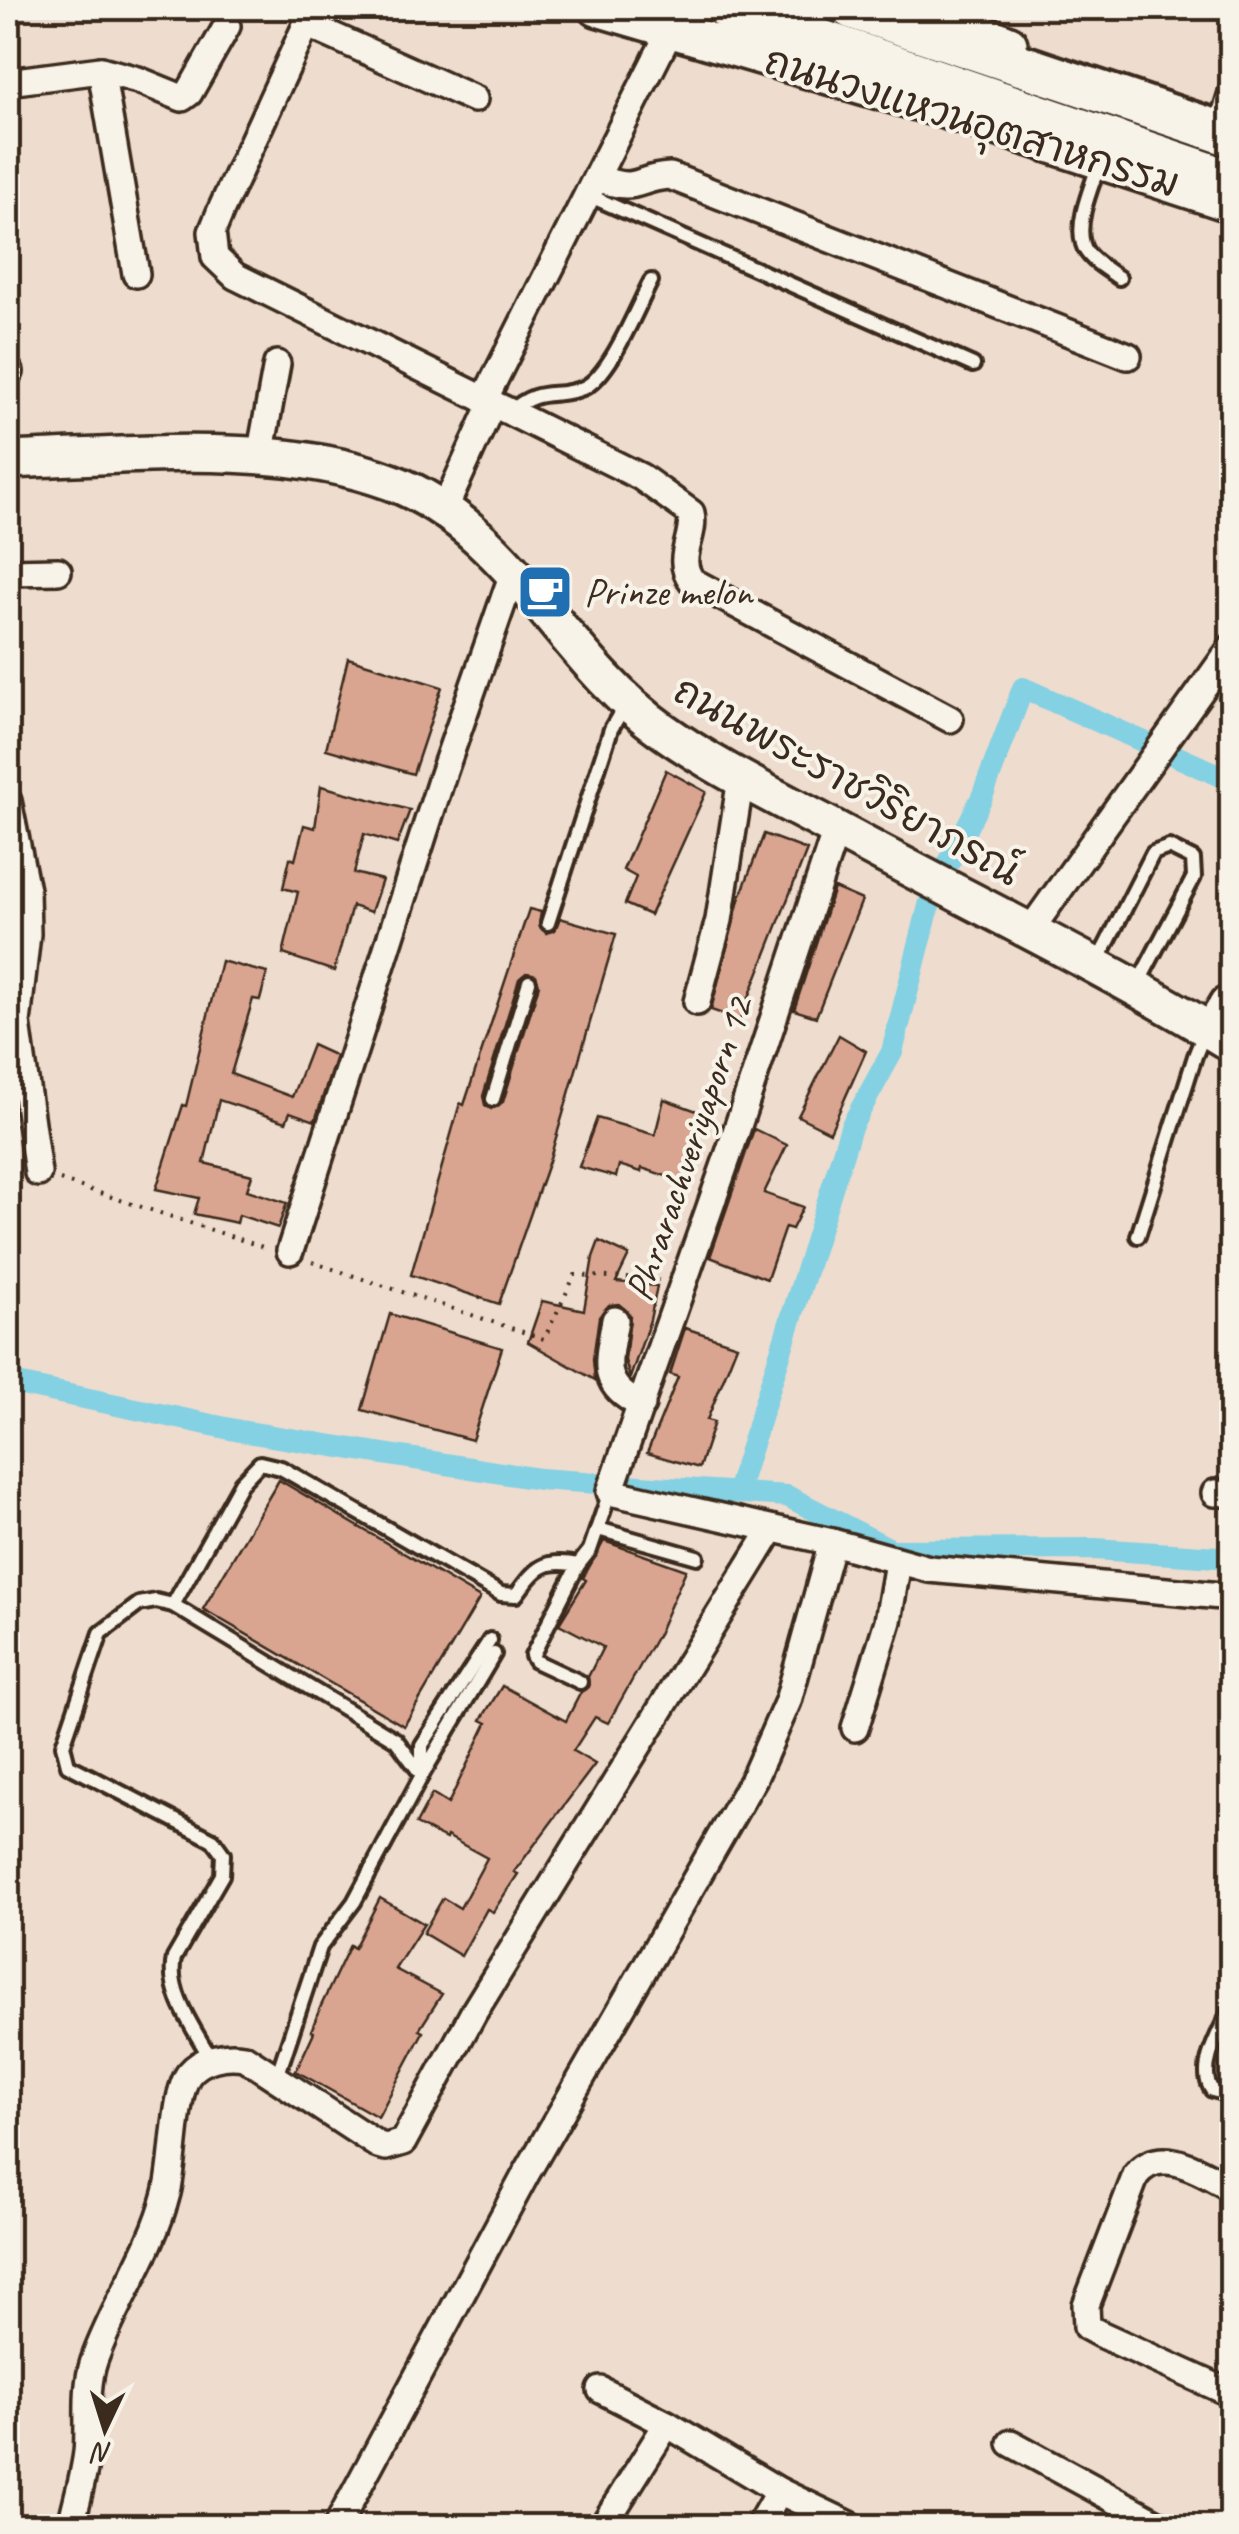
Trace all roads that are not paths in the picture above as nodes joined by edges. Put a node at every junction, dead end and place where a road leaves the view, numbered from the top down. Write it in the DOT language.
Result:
graph roads {
  1 [pos="597,8"];
  2 [pos="851,8"];
  3 [pos="731,9"];
  4 [pos="930,9"];
  5 [pos="310,16"];
  6 [pos="226,26"];
  7 [pos="670,30"];
  8 [pos="101,70"];
  9 [pos="8,82"];
  10 [pos="1232,93"];
  11 [pos="474,99"];
  12 [pos="1215,131"];
  13 [pos="1100,159"];
  14 [pos="1232,181"];
  15 [pos="593,186"];
  16 [pos="1232,204"];
  17 [pos="136,274"];
  18 [pos="1119,278"];
  19 [pos="651,281"];
  20 [pos="1128,356"];
  21 [pos="278,364"];
  22 [pos="973,365"];
  23 [pos="495,405"];
  24 [pos="260,456"];
  25 [pos="8,460"];
  26 [pos="444,510"];
  27 [pos="58,571"];
  28 [pos="8,572"];
  29 [pos="513,573"];
  30 [pos="1232,648"];
  31 [pos="627,703"];
  32 [pos="950,719"];
  33 [pos="741,778"];
  34 [pos="8,801"];
  35 [pos="836,830"];
  36 [pos="13,854"];
  37 [pos="548,923"];
  38 [pos="1030,932"];
  39 [pos="1096,965"];
  40 [pos="530,982"];
  41 [pos="1135,988"];
  42 [pos="1232,998"];
  43 [pos="697,1002"];
  44 [pos="12,1023"];
  45 [pos="1219,1036"];
  46 [pos="493,1099"];
  47 [pos="38,1172"];
  48 [pos="1138,1236"];
  49 [pos="291,1254"];
  50 [pos="615,1320"];
  51 [pos="642,1405"];
  52 [pos="611,1490"];
  53 [pos="598,1529"];
  54 [pos="772,1529"];
  55 [pos="832,1542"];
  56 [pos="697,1557"];
  57 [pos="898,1562"];
  58 [pos="578,1566"];
  59 [pos="1232,1597"];
  60 [pos="173,1605"];
  61 [pos="490,1640"];
  62 [pos="494,1654"];
  63 [pos="580,1682"];
  64 [pos="855,1728"];
  65 [pos="422,1775"];
  66 [pos="1232,2006"];
  67 [pos="211,2059"];
  68 [pos="277,2077"];
  69 [pos="1232,2096"];
  70 [pos="1232,2188"];
  71 [pos="602,2390"];
  72 [pos="1232,2394"];
  73 [pos="667,2424"];
  74 [pos="1011,2443"];
  75 [pos="780,2490"];
  76 [pos="72,2526"];
  77 [pos="337,2526"];
  78 [pos="603,2526"];
  79 [pos="759,2526"];
  80 [pos="852,2526"];
  81 [pos="1163,2526"];
  1 -- 7 [label="main road, ถนนวงแหวนอุตสาหกรรม"];
  2 -- 12 [label="main road, ถนนวงแหวนอุตสาหกรรม"];
  3 -- 14 [label="main road, ถนนวงแหวนอุตสาหกรรม"];
  4 -- 12 [label="main road, ถนนวงแหวนอุตสาหกรรม"];
  5 -- 11 [label="street"];
  5 -- 23 [label="street"];
  6 -- 8 [label="street"];
  7 -- 13 [label="main road, ถนนวงแหวนอุตสาหกรรม"];
  7 -- 15 [label="street"];
  8 -- 9 [label="street"];
  8 -- 17 [label="street"];
  10 -- 12 [label="street"];
  13 -- 16 [label="main road, ถนนวงแหวนอุตสาหกรรม"];
  13 -- 18 [label="lane"];
  15 -- 20 [label="street"];
  15 -- 22 [label="lane"];
  15 -- 23 [label="street"];
  19 -- 23 [label="lane"];
  21 -- 24 [label="street"];
  23 -- 26 [label="street"];
  23 -- 32 [label="street"];
  24 -- 25 [label="main road, ถนนพระราชวิริยาภรณ์"];
  24 -- 26 [label="main road, ถนนพระราชวิริยาภรณ์"];
  26 -- 29 [label="main road, ถนนพระราชวิริยาภรณ์"];
  27 -- 28 [label="street"];
  29 -- 31 [label="main road, ถนนพระราชวิริยาภรณ์"];
  29 -- 49 [label="street"];
  30 -- 38 [label="street"];
  31 -- 33 [label="main road, ถนนพระราชวิริยาภรณ์"];
  31 -- 37 [label="lane"];
  33 -- 35 [label="main road, ถนนพระราชวิริยาภรณ์"];
  33 -- 43 [label="street"];
  34 -- 36 [label="street"];
  35 -- 38 [label="main road, ถนนพระราชวิริยาภรณ์"];
  35 -- 51 [label="street, Phrarachveriyaporn 12"];
  36 -- 44 [label="street"];
  38 -- 39 [label="main road, ถนนพระราชวิริยาภรณ์"];
  39 -- 41 [label="main road, ถนนพระราชวิริยาภรณ์"];
  39 -- 41 [label="lane"];
  40 -- 46 [label="lane"];
  41 -- 45 [label="main road, ถนนพระราชวิริยาภรณ์"];
  42 -- 45 [label="street"];
  44 -- 47 [label="street"];
  45 -- 48 [label="lane"];
  50 -- 51 [label="street"];
  51 -- 52 [label="street, Phrarachveriyaporn 12"];
  52 -- 53 [label="lane"];
  52 -- 54 [label="street"];
  53 -- 56 [label="lane"];
  53 -- 58 [label="lane"];
  54 -- 55 [label="street"];
  54 -- 68 [label="street"];
  55 -- 57 [label="street"];
  55 -- 77 [label="street"];
  57 -- 59 [label="street"];
  57 -- 64 [label="street"];
  58 -- 60 [label="lane"];
  58 -- 63 [label="lane"];
  60 -- 65 [label="lane"];
  60 -- 67 [label="lane"];
  61 -- 65 [label="lane"];
  62 -- 65 [label="lane"];
  65 -- 68 [label="lane"];
  66 -- 69 [label="lane"];
  67 -- 68 [label="street"];
  67 -- 76 [label="street"];
  70 -- 72 [label="street"];
  71 -- 73 [label="street"];
  73 -- 75 [label="street"];
  73 -- 78 [label="street"];
  74 -- 81 [label="street"];
  75 -- 79 [label="street"];
  75 -- 80 [label="street"];
}
